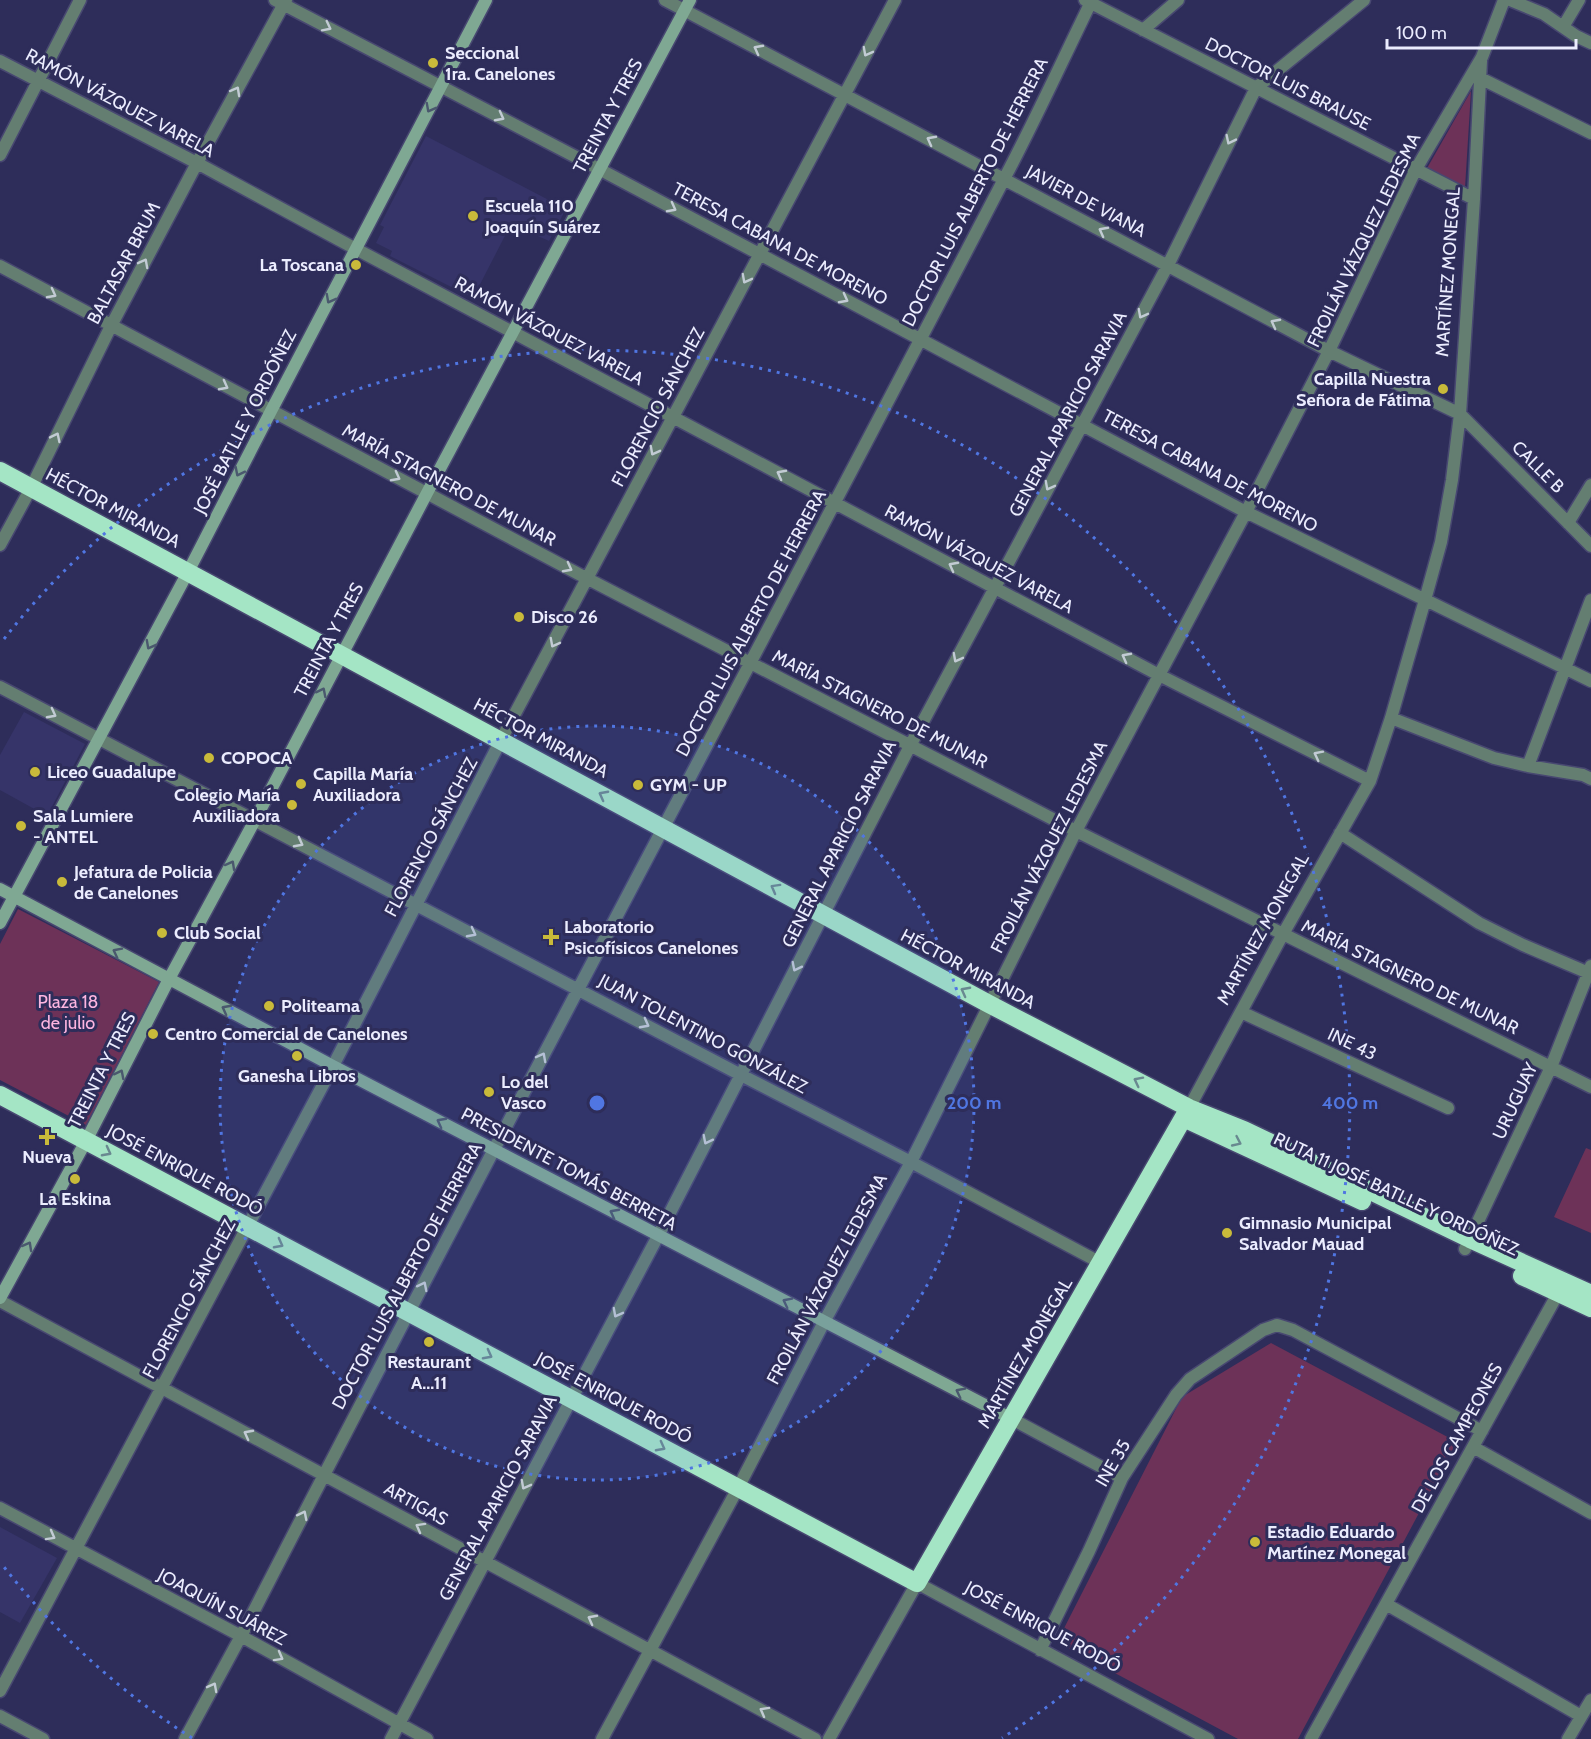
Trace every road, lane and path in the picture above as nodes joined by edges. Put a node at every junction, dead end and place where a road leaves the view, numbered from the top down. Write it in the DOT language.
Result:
graph roads {
  1 [pos="80,0"];
  2 [pos="486,0"];
  3 [pos="665,0"];
  4 [pos="895,0"];
  5 [pos="1178,0"];
  6 [pos="1364,0"];
  7 [pos="1504,0"];
  8 [pos="1510,0"];
  9 [pos="1579,0"];
  10 [pos="1089,1"];
  11 [pos="282,2"];
  12 [pos="687,5"];
  13 [pos="1563,27"];
  14 [pos="1143,30"];
  15 [pos="1591,43"];
  16 [pos="1482,57"];
  17 [pos="0,61"];
  18 [pos="1480,78"];
  19 [pos="39,81"];
  20 [pos="441,86"];
  21 [pos="1257,88"];
  22 [pos="845,94"];
  23 [pos="1591,133"];
  24 [pos="0,155"];
  25 [pos="197,163"];
  26 [pos="599,169"];
  27 [pos="1416,169"];
  28 [pos="1005,179"];
  29 [pos="1474,199"];
  30 [pos="356,249"];
  31 [pos="759,254"];
  32 [pos="1168,265"];
  33 [pos="0,266"];
  34 [pos="111,326"];
  35 [pos="513,332"];
  36 [pos="920,339"];
  37 [pos="1329,351"];
  38 [pos="271,411"];
  39 [pos="1460,414"];
  40 [pos="673,416"];
  41 [pos="1082,425"];
  42 [pos="0,471"];
  43 [pos="1591,485"];
  44 [pos="31,488"];
  45 [pos="427,493"];
  46 [pos="834,503"];
  47 [pos="1246,512"];
  48 [pos="1568,523"];
  49 [pos="0,545"];
  50 [pos="1591,546"];
  51 [pos="188,572"];
  52 [pos="588,579"];
  53 [pos="995,587"];
  54 [pos="1425,600"];
  55 [pos="1591,600"];
  56 [pos="341,655"];
  57 [pos="751,663"];
  58 [pos="1565,668"];
  59 [pos="1160,675"];
  60 [pos="1591,681"];
  61 [pos="0,687"];
  62 [pos="1391,718"];
  63 [pos="100,739"];
  64 [pos="501,740"];
  65 [pos="911,744"];
  66 [pos="1528,766"];
  67 [pos="1588,773"];
  68 [pos="1370,781"];
  69 [pos="255,820"];
  70 [pos="663,827"];
  71 [pos="1076,831"];
  72 [pos="1340,833"];
  73 [pos="0,889"];
  74 [pos="14,896"];
  75 [pos="416,904"];
  76 [pos="823,915"];
  77 [pos="0,923"];
  78 [pos="1283,934"];
  79 [pos="1590,971"];
  80 [pos="169,979"];
  81 [pos="577,989"];
  82 [pos="989,1004"];
  83 [pos="1240,1012"];
  84 [pos="333,1066"];
  85 [pos="1551,1067"];
  86 [pos="741,1075"];
  87 [pos="1591,1087"];
  88 [pos="0,1095"];
  89 [pos="1448,1108"];
  90 [pos="1187,1113"];
  91 [pos="86,1141"];
  92 [pos="494,1149"];
  93 [pos="911,1162"];
  94 [pos="248,1228"];
  95 [pos="658,1236"];
  96 [pos="1467,1244"];
  97 [pos="1101,1263"];
  98 [pos="1561,1287"];
  99 [pos="1591,1294"];
  100 [pos="0,1299"];
  101 [pos="1591,1308"];
  102 [pos="409,1312"];
  103 [pos="824,1322"];
  104 [pos="162,1389"];
  105 [pos="571,1399"];
  106 [pos="1012,1419"];
  107 [pos="1482,1431"];
  108 [pos="1473,1447"];
  109 [pos="324,1474"];
  110 [pos="1122,1478"];
  111 [pos="738,1488"];
  112 [pos="0,1508"];
  113 [pos="1591,1513"];
  114 [pos="76,1550"];
  115 [pos="485,1562"];
  116 [pos="917,1583"];
  117 [pos="1386,1604"];
  118 [pos="241,1636"];
  119 [pos="650,1649"];
  120 [pos="1040,1650"];
  121 [pos="0,1691"];
  122 [pos="1591,1700"];
  123 [pos="0,1716"];
  124 [pos="1581,1716"];
  125 [pos="399,1724"];
  126 [pos="43,1739"];
  127 [pos="185,1739"];
  128 [pos="391,1739"];
  129 [pos="427,1739"];
  130 [pos="602,1739"];
  131 [pos="815,1739"];
  132 [pos="829,1739"];
  133 [pos="1208,1739"];
  134 [pos="1311,1739"];
  135 [pos="1568,1739"];
  1 -- 19 [label="street"];
  2 -- 20 [label="street, JOSÉ BATLLE Y ORDÓÑEZ"];
  3 -- 12 [label="street, JAVIER DE VIANA"];
  4 -- 22 [label="street, FLORENCIO SÁNCHEZ, one-way"];
  5 -- 14 [label="street"];
  6 -- 21 [label="street, GENERAL APARICIO SARAVIA"];
  7 -- 16 [label="street, FROILÁN VÁZQUEZ LEDESMA"];
  8 -- 13 [label="street"];
  9 -- 13 [label="street"];
  10 -- 14 [label="street, DOCTOR LUIS BRAUSE"];
  10 -- 28 [label="street, DOCTOR LUIS ALBERTO DE HERRERA"];
  11 -- 20 [label="street, TERESA CABANA DE MORENO, one-way"];
  25 -- 11 [label="street, BALTASAR BRUM, one-way"];
  22 -- 12 [label="street, JAVIER DE VIANA, one-way"];
  12 -- 26 [label="street, TREINTA Y TRES"];
  13 -- 15 [label="street"];
  14 -- 21 [label="street, DOCTOR LUIS BRAUSE"];
  16 -- 18 [label="street, MARTÍNEZ MONEGAL"];
  16 -- 27 [label="street, FROILÁN VÁZQUEZ LEDESMA"];
  17 -- 19 [label="street, RAMÓN VÁZQUEZ VARELA"];
  18 -- 23 [label="street"];
  18 -- 29 [label="street, MARTÍNEZ MONEGAL"];
  19 -- 24 [label="street"];
  19 -- 25 [label="street, RAMÓN VÁZQUEZ VARELA"];
  20 -- 26 [label="street, TERESA CABANA DE MORENO, one-way"];
  20 -- 30 [label="street, JOSÉ BATLLE Y ORDÓÑEZ, one-way"];
  21 -- 27 [label="street, DOCTOR LUIS BRAUSE"];
  21 -- 32 [label="street, GENERAL APARICIO SARAVIA, one-way"];
  28 -- 22 [label="street, JAVIER DE VIANA, one-way"];
  22 -- 31 [label="street, FLORENCIO SÁNCHEZ"];
  25 -- 30 [label="street, RAMÓN VÁZQUEZ VARELA"];
  34 -- 25 [label="street, BALTASAR BRUM, one-way"];
  26 -- 31 [label="street, TERESA CABANA DE MORENO, one-way"];
  26 -- 35 [label="street, TREINTA Y TRES"];
  27 -- 29 [label="street, DOCTOR LUIS BRAUSE"];
  27 -- 37 [label="street, FROILÁN VÁZQUEZ LEDESMA"];
  32 -- 28 [label="street, JAVIER DE VIANA, one-way"];
  28 -- 36 [label="street, DOCTOR LUIS ALBERTO DE HERRERA"];
  29 -- 39 [label="street, MARTÍNEZ MONEGAL"];
  30 -- 35 [label="street, RAMÓN VÁZQUEZ VARELA"];
  30 -- 38 [label="street, JOSÉ BATLLE Y ORDÓÑEZ, one-way"];
  31 -- 36 [label="street, TERESA CABANA DE MORENO, one-way"];
  31 -- 40 [label="street, FLORENCIO SÁNCHEZ, one-way"];
  37 -- 32 [label="street, JAVIER DE VIANA, one-way"];
  32 -- 41 [label="street, GENERAL APARICIO SARAVIA, one-way"];
  33 -- 34 [label="street, MARÍA STAGNERO DE MUNAR, one-way"];
  34 -- 38 [label="street, MARÍA STAGNERO DE MUNAR, one-way"];
  44 -- 34 [label="street, BALTASAR BRUM, one-way"];
  35 -- 40 [label="street, RAMÓN VÁZQUEZ VARELA"];
  35 -- 45 [label="street, TREINTA Y TRES"];
  36 -- 41 [label="street, TERESA CABANA DE MORENO"];
  36 -- 46 [label="street, DOCTOR LUIS ALBERTO DE HERRERA"];
  37 -- 39 [label="street, JAVIER DE VIANA"];
  37 -- 47 [label="street, FROILÁN VÁZQUEZ LEDESMA"];
  38 -- 45 [label="street, MARÍA STAGNERO DE MUNAR, one-way"];
  38 -- 51 [label="street, JOSÉ BATLLE Y ORDÓÑEZ, one-way"];
  39 -- 48 [label="street, CALLE B"];
  39 -- 54 [label="street, MARTÍNEZ MONEGAL"];
  46 -- 40 [label="street, RAMÓN VÁZQUEZ VARELA, one-way"];
  40 -- 52 [label="street, FLORENCIO SÁNCHEZ, one-way"];
  41 -- 47 [label="street, TERESA CABANA DE MORENO"];
  41 -- 53 [label="street, GENERAL APARICIO SARAVIA, one-way"];
  42 -- 44 [label="highway, HÉCTOR MIRANDA"];
  43 -- 48 [label="street"];
  44 -- 49 [label="street, BALTASAR BRUM"];
  44 -- 51 [label="highway, HÉCTOR MIRANDA"];
  45 -- 52 [label="street, MARÍA STAGNERO DE MUNAR, one-way"];
  45 -- 56 [label="street, TREINTA Y TRES"];
  53 -- 46 [label="street, RAMÓN VÁZQUEZ VARELA, one-way"];
  46 -- 57 [label="street, DOCTOR LUIS ALBERTO DE HERRERA"];
  47 -- 54 [label="street, TERESA CABANA DE MORENO"];
  47 -- 59 [label="street, FROILÁN VÁZQUEZ LEDESMA"];
  48 -- 50 [label="street, CALLE B"];
  51 -- 56 [label="highway, HÉCTOR MIRANDA"];
  51 -- 63 [label="street, JOSÉ BATLLE Y ORDÓÑEZ, one-way"];
  52 -- 57 [label="street, MARÍA STAGNERO DE MUNAR"];
  52 -- 64 [label="street, FLORENCIO SÁNCHEZ, one-way"];
  59 -- 53 [label="street, RAMÓN VÁZQUEZ VARELA, one-way"];
  53 -- 65 [label="street, GENERAL APARICIO SARAVIA, one-way"];
  54 -- 58 [label="street, TERESA CABANA DE MORENO"];
  54 -- 62 [label="street, MARTÍNEZ MONEGAL"];
  55 -- 58 [label="street"];
  56 -- 64 [label="highway, HÉCTOR MIRANDA"];
  69 -- 56 [label="street, TREINTA Y TRES, one-way"];
  57 -- 65 [label="street, MARÍA STAGNERO DE MUNAR"];
  57 -- 70 [label="street, DOCTOR LUIS ALBERTO DE HERRERA"];
  58 -- 60 [label="street, TERESA CABANA DE MORENO"];
  58 -- 66 [label="street"];
  68 -- 59 [label="street, RAMÓN VÁZQUEZ VARELA, one-way"];
  59 -- 71 [label="street, FROILÁN VÁZQUEZ LEDESMA"];
  61 -- 63 [label="street, JUAN TOLENTINO GONZÁLEZ, one-way"];
  62 -- 66 [label="street"];
  62 -- 68 [label="street, MARTÍNEZ MONEGAL"];
  63 -- 69 [label="street, JUAN TOLENTINO GONZÁLEZ"];
  63 -- 74 [label="street, JOSÉ BATLLE Y ORDÓÑEZ"];
  70 -- 64 [label="highway, HÉCTOR MIRANDA, one-way"];
  64 -- 75 [label="street, FLORENCIO SÁNCHEZ"];
  65 -- 71 [label="street, MARÍA STAGNERO DE MUNAR"];
  65 -- 76 [label="street, GENERAL APARICIO SARAVIA"];
  66 -- 67 [label="street"];
  68 -- 72 [label="street, MARTÍNEZ MONEGAL"];
  69 -- 75 [label="street, JUAN TOLENTINO GONZÁLEZ, one-way"];
  80 -- 69 [label="street, TREINTA Y TRES, one-way"];
  76 -- 70 [label="highway, HÉCTOR MIRANDA, one-way"];
  70 -- 81 [label="street, DOCTOR LUIS ALBERTO DE HERRERA"];
  71 -- 78 [label="street, MARÍA STAGNERO DE MUNAR"];
  71 -- 82 [label="street, FROILÁN VÁZQUEZ LEDESMA"];
  72 -- 78 [label="street, MARTÍNEZ MONEGAL"];
  72 -- 79 [label="street"];
  73 -- 74 [label="street, PRESIDENTE TOMÁS BERRETA"];
  74 -- 77 [label="street, JOSÉ BATLLE Y ORDÓÑEZ"];
  80 -- 74 [label="street, PRESIDENTE TOMÁS BERRETA, one-way"];
  75 -- 81 [label="street, JUAN TOLENTINO GONZÁLEZ, one-way"];
  75 -- 84 [label="street, FLORENCIO SÁNCHEZ"];
  82 -- 76 [label="highway, HÉCTOR MIRANDA, one-way"];
  76 -- 86 [label="street, GENERAL APARICIO SARAVIA, one-way"];
  78 -- 83 [label="street, MARTÍNEZ MONEGAL"];
  78 -- 85 [label="street, MARÍA STAGNERO DE MUNAR"];
  79 -- 85 [label="street, URUGUAY"];
  84 -- 80 [label="street, PRESIDENTE TOMÁS BERRETA, one-way"];
  91 -- 80 [label="street, TREINTA Y TRES, one-way"];
  81 -- 86 [label="street, JUAN TOLENTINO GONZÁLEZ, one-way"];
  92 -- 81 [label="street, DOCTOR LUIS ALBERTO DE HERRERA, one-way"];
  90 -- 82 [label="highway, HÉCTOR MIRANDA, one-way"];
  82 -- 93 [label="street, FROILÁN VÁZQUEZ LEDESMA"];
  83 -- 89 [label="street, INE 43"];
  83 -- 90 [label="street, MARTÍNEZ MONEGAL"];
  92 -- 84 [label="street, PRESIDENTE TOMÁS BERRETA, one-way"];
  84 -- 94 [label="street, FLORENCIO SÁNCHEZ"];
  85 -- 87 [label="street, MARÍA STAGNERO DE MUNAR"];
  85 -- 96 [label="street, URUGUAY"];
  86 -- 93 [label="street, JUAN TOLENTINO GONZÁLEZ"];
  86 -- 95 [label="street, GENERAL APARICIO SARAVIA, one-way"];
  88 -- 91 [label="highway, JOSÉ ENRIQUE RODÓ"];
  90 -- 96 [label="highway, RUTA 11 JOSÉ BATLLE Y ORDÓÑEZ"];
  90 -- 97 [label="highway, MARTÍNEZ MONEGAL"];
  91 -- 94 [label="highway, JOSÉ ENRIQUE RODÓ, one-way"];
  100 -- 91 [label="street, TREINTA Y TRES, one-way"];
  95 -- 92 [label="street, PRESIDENTE TOMÁS BERRETA, one-way"];
  102 -- 92 [label="street, DOCTOR LUIS ALBERTO DE HERRERA, one-way"];
  93 -- 97 [label="street, JUAN TOLENTINO GONZÁLEZ"];
  93 -- 103 [label="street, FROILÁN VÁZQUEZ LEDESMA"];
  94 -- 102 [label="highway, JOSÉ ENRIQUE RODÓ, one-way"];
  94 -- 104 [label="street, FLORENCIO SÁNCHEZ"];
  103 -- 95 [label="street, PRESIDENTE TOMÁS BERRETA, one-way"];
  95 -- 105 [label="street, GENERAL APARICIO SARAVIA, one-way"];
  96 -- 98 [label="highway, RUTA 11 JOSÉ BATLLE Y ORDÓÑEZ"];
  97 -- 106 [label="highway, MARTÍNEZ MONEGAL"];
  98 -- 99 [label="highway, RUTA 11 JOSÉ BATLLE Y ORDÓÑEZ"];
  98 -- 101 [label="highway, RUTA 11 JOSÉ BATLLE Y ORDÓÑEZ"];
  98 -- 107 [label="street, DE LOS CAMPEONES"];
  100 -- 104 [label="street, ARTIGAS"];
  102 -- 105 [label="highway, JOSÉ ENRIQUE RODÓ, one-way"];
  102 -- 109 [label="street, DOCTOR LUIS ALBERTO DE HERRERA"];
  106 -- 103 [label="street, PRESIDENTE TOMÁS BERRETA, one-way"];
  103 -- 111 [label="street, FROILÁN VÁZQUEZ LEDESMA"];
  109 -- 104 [label="street, ARTIGAS, one-way"];
  104 -- 114 [label="street, FLORENCIO SÁNCHEZ"];
  105 -- 111 [label="highway, JOSÉ ENRIQUE RODÓ, one-way"];
  105 -- 115 [label="street, GENERAL APARICIO SARAVIA, one-way"];
  106 -- 110 [label="street, PRESIDENTE TOMÁS BERRETA"];
  106 -- 116 [label="highway, MARTÍNEZ MONEGAL"];
  107 -- 108 [label="street, DE LOS CAMPEONES"];
  107 -- 110 [label="street, INE 35"];
  108 -- 113 [label="street"];
  108 -- 117 [label="street, DE LOS CAMPEONES"];
  115 -- 109 [label="street, ARTIGAS, one-way"];
  118 -- 109 [label="street, DOCTOR LUIS ALBERTO DE HERRERA, one-way"];
  110 -- 120 [label="street, INE 35"];
  111 -- 116 [label="highway, JOSÉ ENRIQUE RODÓ"];
  111 -- 119 [label="street, FROILÁN VÁZQUEZ LEDESMA"];
  112 -- 114 [label="street, JOAQUÍN SUÁREZ, one-way"];
  114 -- 118 [label="street, JOAQUÍN SUÁREZ"];
  114 -- 121 [label="street, FLORENCIO SÁNCHEZ"];
  119 -- 115 [label="street, ARTIGAS, one-way"];
  115 -- 125 [label="street, GENERAL APARICIO SARAVIA"];
  116 -- 120 [label="street, JOSÉ ENRIQUE RODÓ"];
  116 -- 132 [label="street, MARTÍNEZ MONEGAL"];
  117 -- 124 [label="street"];
  117 -- 134 [label="street, DE LOS CAMPEONES"];
  118 -- 125 [label="street, JOAQUÍN SUÁREZ, one-way"];
  127 -- 118 [label="street, DOCTOR LUIS ALBERTO DE HERRERA, one-way"];
  119 -- 130 [label="street, FROILÁN VÁZQUEZ LEDESMA"];
  131 -- 119 [label="street, ARTIGAS, one-way"];
  120 -- 133 [label="street, JOSÉ ENRIQUE RODÓ"];
  122 -- 124 [label="street"];
  123 -- 126 [label="street"];
  124 -- 135 [label="street"];
  125 -- 128 [label="street, GENERAL APARICIO SARAVIA"];
  125 -- 129 [label="street, JOAQUÍN SUÁREZ"];
}
